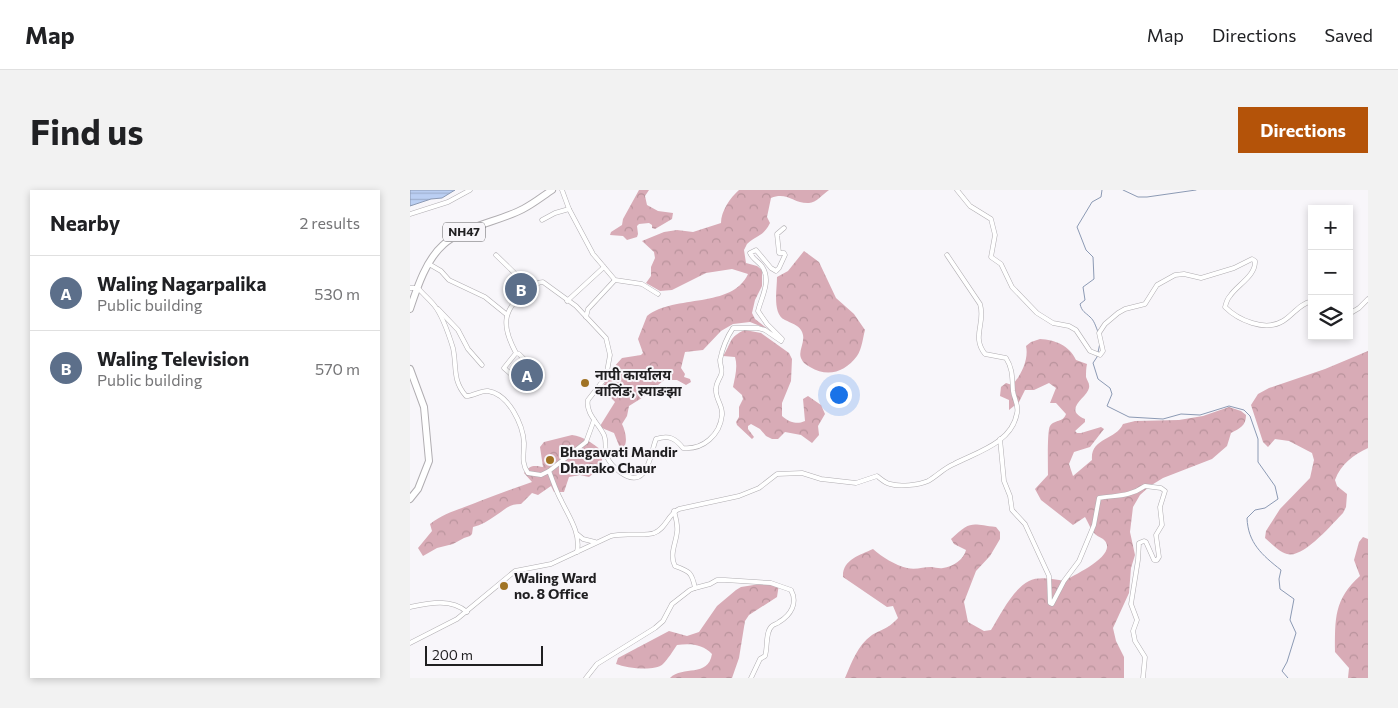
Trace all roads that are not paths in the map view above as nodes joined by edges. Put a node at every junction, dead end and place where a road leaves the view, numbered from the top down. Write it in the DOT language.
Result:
graph roads {
  1 [pos="470,190"];
  2 [pos="552,190"];
  3 [pos="562,190"];
  4 [pos="957,190"];
  5 [pos="569,209"];
  6 [pos="410,214"];
  7 [pos="542,220"];
  8 [pos="784,228"];
  9 [pos="496,256"];
  10 [pos="947,256"];
  11 [pos="429,264"];
  12 [pos="604,267"];
  13 [pos="615,280"];
  14 [pos="410,288"];
  15 [pos="418,288"];
  16 [pos="530,288"];
  17 [pos="658,294"];
  18 [pos="1368,299"];
  19 [pos="567,301"];
  20 [pos="1308,303"];
  21 [pos="435,306"];
  22 [pos="410,309"];
  23 [pos="1353,312"];
  24 [pos="506,314"];
  25 [pos="586,316"];
  26 [pos="516,353"];
  27 [pos="482,365"];
  28 [pos="410,369"];
  29 [pos="594,420"];
  30 [pos="1000,439"];
  31 [pos="549,471"];
  32 [pos="410,499"];
  33 [pos="674,511"];
  34 [pos="576,533"];
  35 [pos="597,542"];
  36 [pos="577,552"];
  37 [pos="695,588"];
  38 [pos="410,607"];
  39 [pos="467,612"];
  40 [pos="410,643"];
  41 [pos="586,678"];
  42 [pos="751,678"];
  43 [pos="1143,678"];
  1 -- 6 [label="street"];
  2 -- 11 [label="highway, NH47"];
  3 -- 5 [label="street"];
  4 -- 20 [label="street"];
  5 -- 7 [label="street"];
  5 -- 12 [label="street"];
  8 -- 29 [label="street"];
  9 -- 16 [label="street"];
  10 -- 30 [label="street"];
  11 -- 15 [label="highway, NH47"];
  11 -- 24 [label="street"];
  12 -- 13 [label="street"];
  12 -- 19 [label="street"];
  13 -- 17 [label="street"];
  13 -- 25 [label="street"];
  14 -- 15 [label="street"];
  15 -- 21 [label="street"];
  15 -- 22 [label="highway, NH47"];
  16 -- 19 [label="street"];
  16 -- 24 [label="street"];
  18 -- 23 [label="street"];
  19 -- 25 [label="street"];
  21 -- 27 [label="street"];
  21 -- 31 [label="street"];
  24 -- 26 [label="street"];
  25 -- 29 [label="street"];
  26 -- 26 [label="street"];
  28 -- 32 [label="highway"];
  29 -- 31 [label="street"];
  30 -- 33 [label="street"];
  30 -- 43 [label="street"];
  31 -- 34 [label="street"];
  33 -- 35 [label="street"];
  33 -- 37 [label="street"];
  34 -- 35 [label="street"];
  34 -- 36 [label="street"];
  35 -- 36 [label="street"];
  36 -- 39 [label="street"];
  37 -- 41 [label="street"];
  37 -- 42 [label="street"];
  38 -- 39 [label="street"];
  39 -- 40 [label="street"];
}
